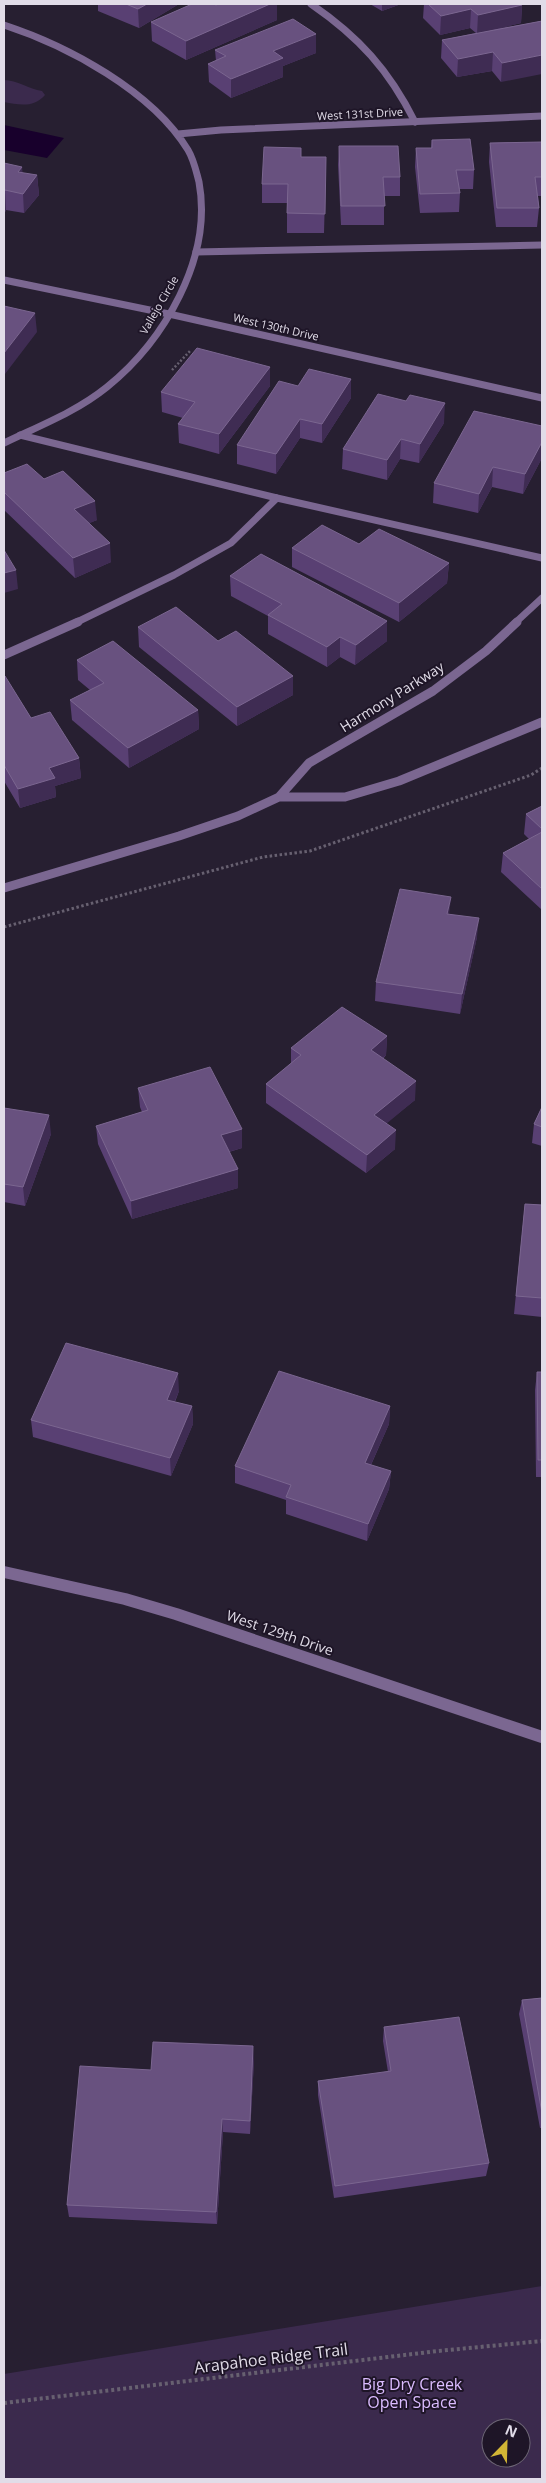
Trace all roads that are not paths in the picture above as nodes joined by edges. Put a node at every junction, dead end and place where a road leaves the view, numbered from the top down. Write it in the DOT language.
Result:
graph roads {
  1 [pos="311,4"];
  2 [pos="4,25"];
  3 [pos="542,116"];
  4 [pos="415,122"];
  5 [pos="178,134"];
  6 [pos="542,245"];
  7 [pos="196,252"];
  8 [pos="4,280"];
  9 [pos="168,314"];
  10 [pos="542,398"];
  11 [pos="20,435"];
  12 [pos="4,443"];
  13 [pos="277,498"];
  14 [pos="542,558"];
  15 [pos="542,598"];
  16 [pos="4,655"];
  17 [pos="542,722"];
  18 [pos="279,797"];
  19 [pos="4,888"];
  20 [pos="4,1572"];
  21 [pos="542,1737"];
  1 -- 4 [label="street"];
  2 -- 5 [label="street, Vallejo Circle"];
  3 -- 4 [label="street, West 131st Drive"];
  4 -- 5 [label="street, West 131st Drive"];
  5 -- 7 [label="street, Vallejo Circle"];
  6 -- 7 [label="street"];
  7 -- 9 [label="street, Vallejo Circle"];
  8 -- 9 [label="street, West 130th Drive"];
  9 -- 10 [label="street, West 130th Drive"];
  9 -- 11 [label="street, Vallejo Circle"];
  11 -- 12 [label="street, Vallejo Circle"];
  11 -- 13 [label="street"];
  13 -- 14 [label="street"];
  13 -- 16 [label="street"];
  15 -- 18 [label="street, Harmony Parkway"];
  17 -- 18 [label="street, Harmony Parkway"];
  18 -- 19 [label="street, Harmony Parkway"];
  20 -- 21 [label="street, West 129th Drive"];
}
